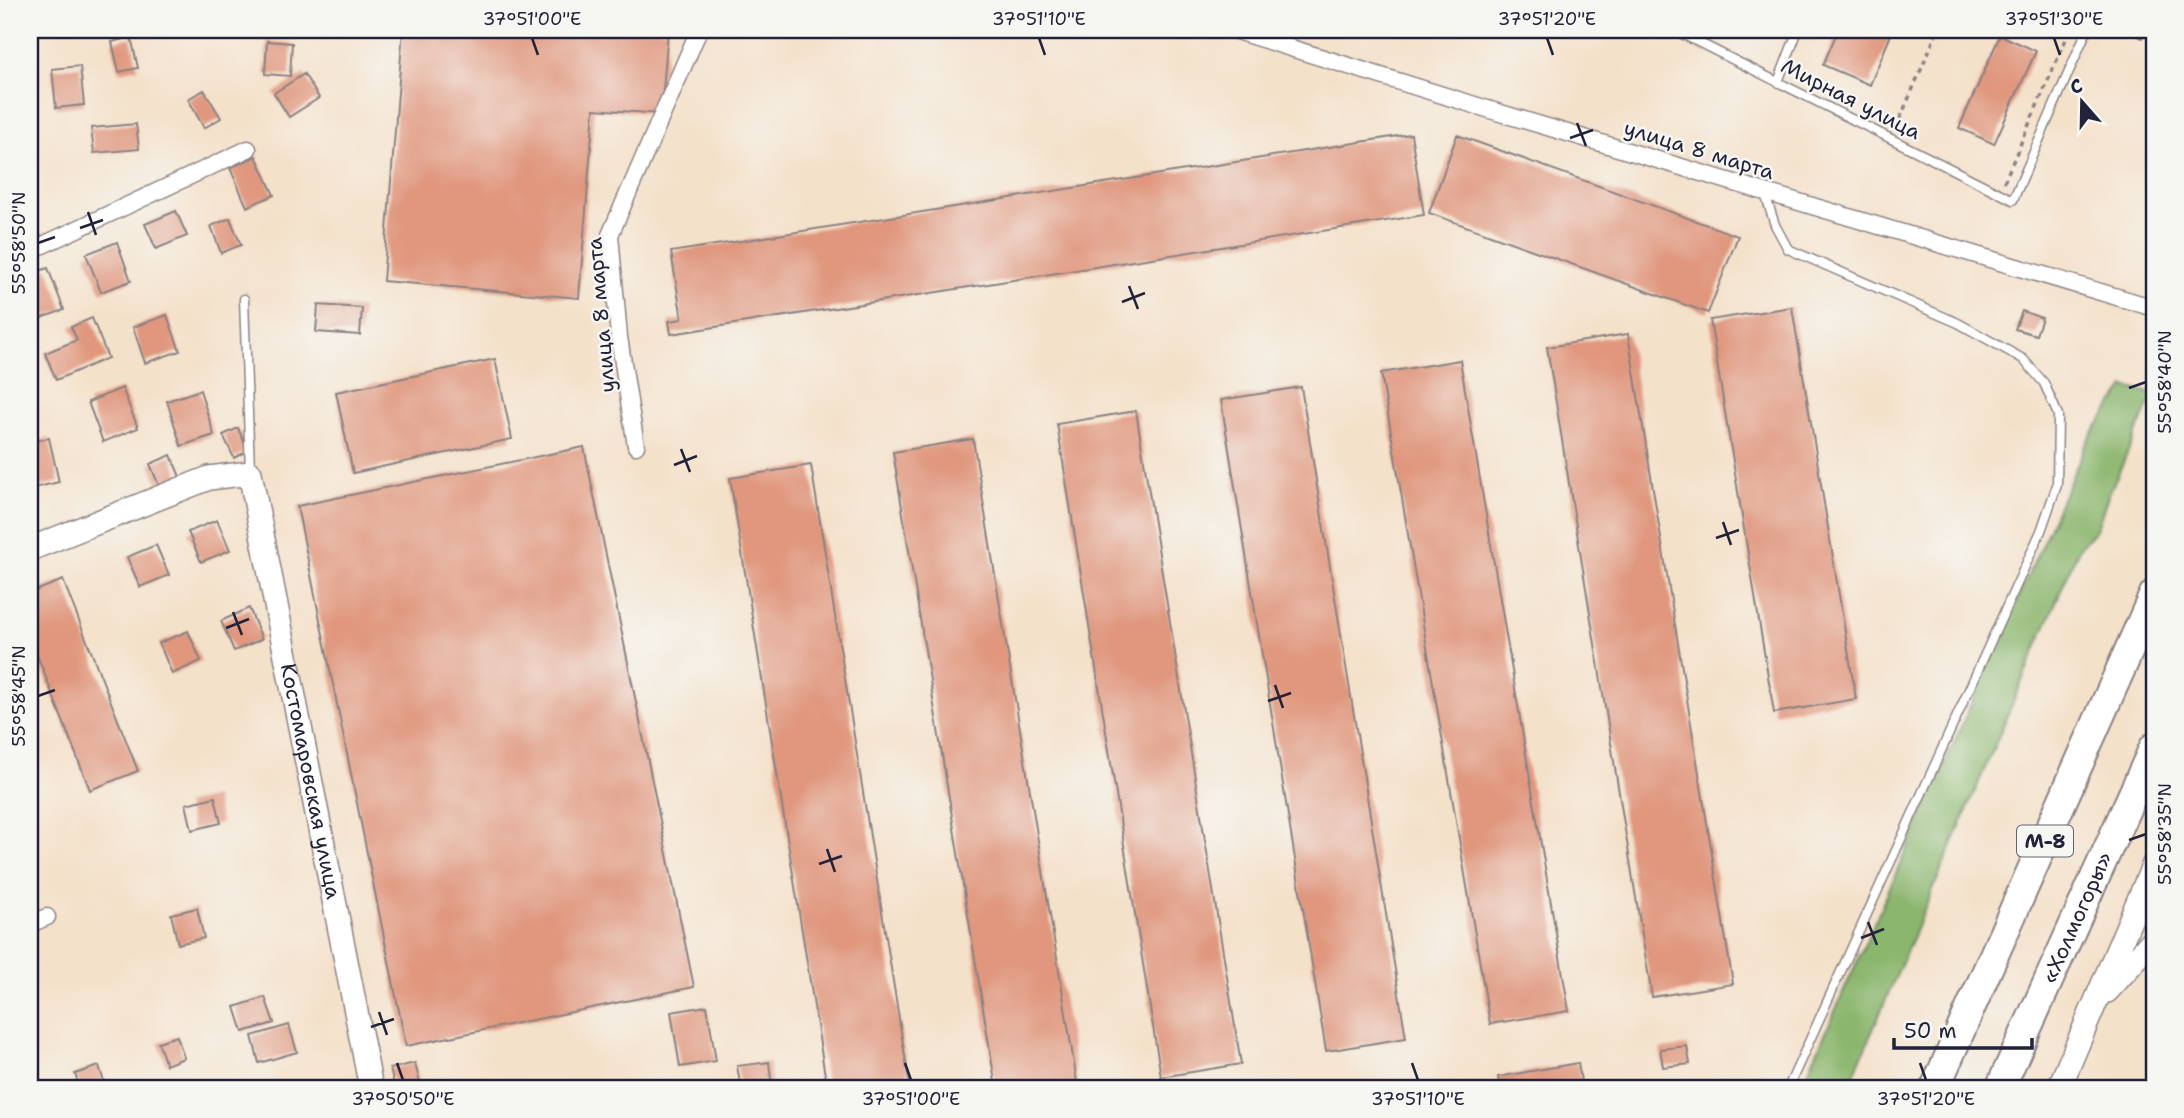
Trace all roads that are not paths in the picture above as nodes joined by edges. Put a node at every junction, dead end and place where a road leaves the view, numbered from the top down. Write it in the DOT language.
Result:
graph roads {
  1 [pos="699,30"];
  2 [pos="1233,30"];
  3 [pos="1674,30"];
  4 [pos="1798,30"];
  5 [pos="2087,30"];
  6 [pos="1778,82"];
  7 [pos="248,149"];
  8 [pos="1765,192"];
  9 [pos="30,251"];
  10 [pos="244,299"];
  11 [pos="2154,308"];
  12 [pos="636,446"];
  13 [pos="250,473"];
  14 [pos="30,549"];
  15 [pos="2154,594"];
  16 [pos="2154,747"];
  17 [pos="2154,864"];
  18 [pos="47,917"];
  19 [pos="30,924"];
  20 [pos="2154,939"];
  21 [pos="2094,1006"];
  22 [pos="371,1088"];
  23 [pos="1788,1088"];
  24 [pos="1935,1088"];
  25 [pos="2000,1088"];
  26 [pos="2059,1088"];
  1 -- 12 [label="street, улица 8 марта"];
  2 -- 8 [label="street, улица 8 марта"];
  3 -- 6 [label="lane, Мирная улица"];
  4 -- 6 [label="lane"];
  5 -- 6 [label="lane, Мирная улица"];
  7 -- 9 [label="street"];
  8 -- 11 [label="street, улица 8 марта"];
  8 -- 23 [label="lane"];
  10 -- 13 [label="lane"];
  13 -- 14 [label="street"];
  13 -- 22 [label="street, Костомаровская улица"];
  15 -- 24 [label="highway, М-8"];
  16 -- 25 [label="highway, «Холмогоры» / М-8"];
  17 -- 21 [label="street"];
  18 -- 19 [label="street"];
  20 -- 21 [label="street"];
  21 -- 26 [label="street"];
}
